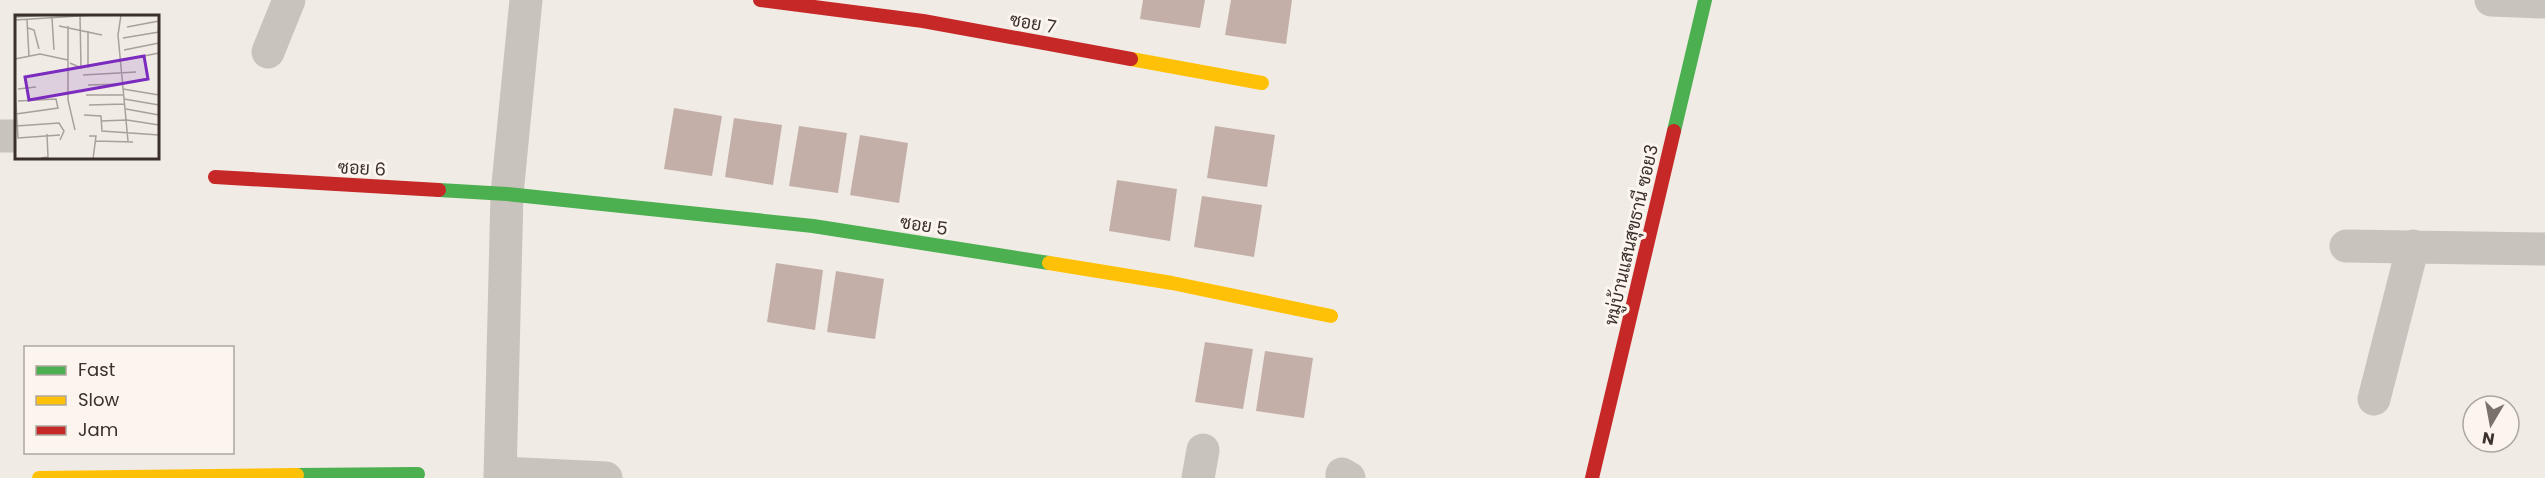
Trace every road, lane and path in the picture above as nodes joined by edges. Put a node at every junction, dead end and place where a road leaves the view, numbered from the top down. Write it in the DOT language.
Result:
graph roads {
  1 [pos="288,0"];
  2 [pos="526,0"];
  3 [pos="760,0"];
  4 [pos="1705,0"];
  5 [pos="2491,0"];
  6 [pos="2545,2"];
  7 [pos="268,52"];
  8 [pos="1262,83"];
  9 [pos="215,177"];
  10 [pos="507,194"];
  11 [pos="2346,246"];
  12 [pos="2413,246"];
  13 [pos="2545,249"];
  14 [pos="1331,316"];
  15 [pos="2374,399"];
  16 [pos="418,474"];
  17 [pos="500,476"];
  18 [pos="39,478"];
  19 [pos="606,478"];
  20 [pos="1341,478"];
  21 [pos="1349,478"];
  22 [pos="1592,478"];
  1 -- 7 [label="street"];
  2 -- 10 [label="street"];
  3 -- 8 [label="street, ซอย 7"];
  4 -- 22 [label="street, หมู่บ้านแสนสุขธานี ซอย3"];
  5 -- 6 [label="street"];
  9 -- 10 [label="street, ซอย 6"];
  10 -- 14 [label="street, ซอย 5"];
  10 -- 17 [label="street"];
  11 -- 12 [label="street"];
  12 -- 13 [label="street"];
  12 -- 15 [label="street"];
  16 -- 18 [label="street"];
  17 -- 19 [label="street"];
  20 -- 21 [label="street"];
}
